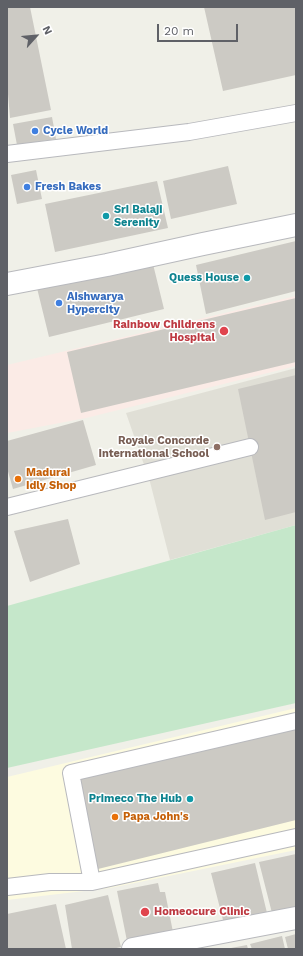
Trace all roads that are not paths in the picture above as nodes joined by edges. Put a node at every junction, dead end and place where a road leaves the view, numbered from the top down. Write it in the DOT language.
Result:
graph roads {
  1 [pos="296,114"];
  2 [pos="7,154"];
  3 [pos="296,225"];
  4 [pos="7,284"];
  5 [pos="250,447"];
  6 [pos="7,507"];
  7 [pos="296,720"];
  8 [pos="296,837"];
  9 [pos="92,882"];
  10 [pos="7,886"];
  11 [pos="296,918"];
  12 [pos="132,949"];
  1 -- 2 [label="lane"];
  3 -- 4 [label="street"];
  5 -- 6 [label="lane"];
  7 -- 9 [label="lane"];
  8 -- 9 [label="lane"];
  9 -- 10 [label="lane"];
  11 -- 12 [label="street"];
}
